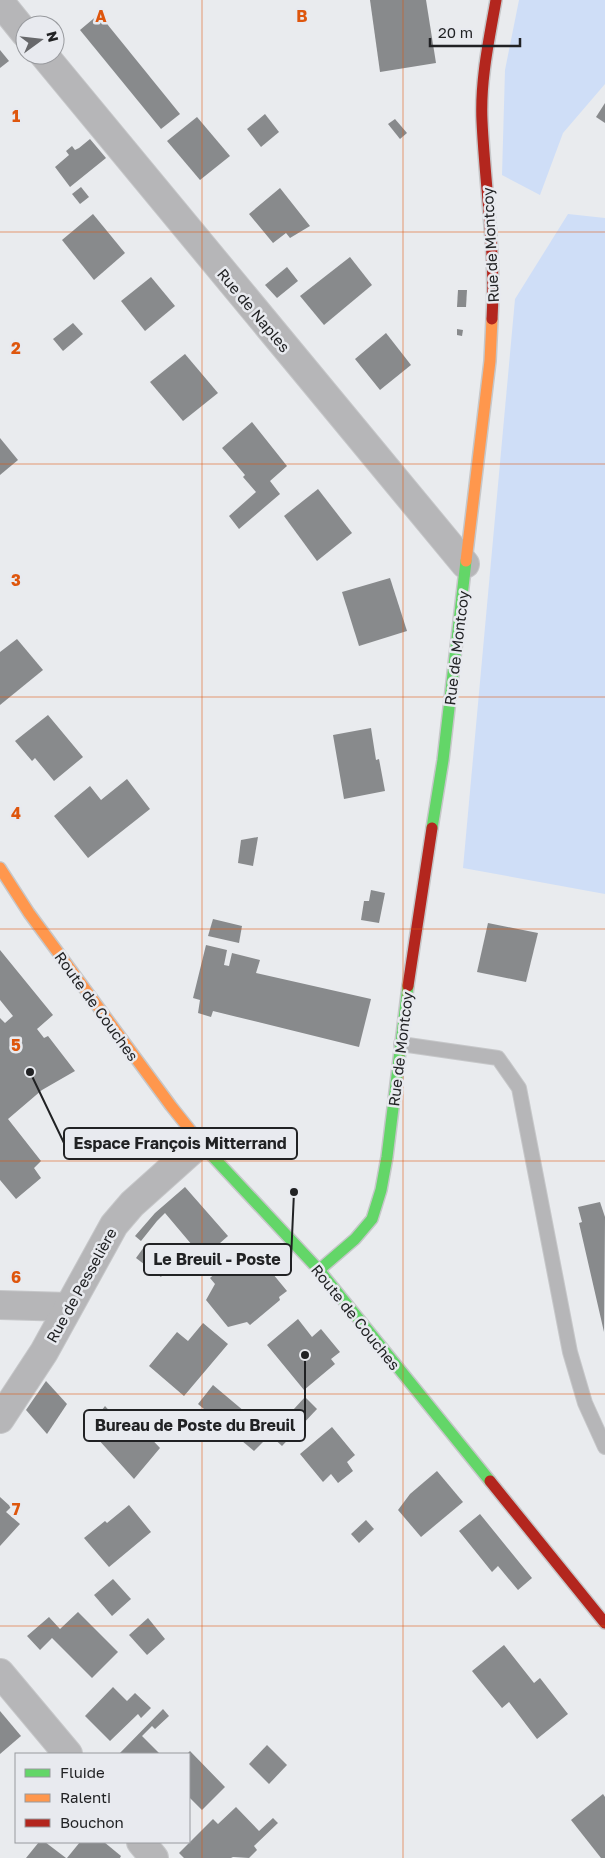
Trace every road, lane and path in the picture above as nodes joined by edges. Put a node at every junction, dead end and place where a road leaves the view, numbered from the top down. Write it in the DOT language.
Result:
graph roads {
  1 [pos="496,0"];
  2 [pos="0,2"];
  3 [pos="15,21"];
  4 [pos="52,65"];
  5 [pos="465,564"];
  6 [pos="0,868"];
  7 [pos="401,1044"];
  8 [pos="200,1143"];
  9 [pos="319,1270"];
  10 [pos="0,1305"];
  11 [pos="68,1307"];
  12 [pos="0,1419"];
  13 [pos="605,1447"];
  14 [pos="605,1622"];
  15 [pos="0,1673"];
  16 [pos="67,1753"];
  17 [pos="142,1843"];
  18 [pos="154,1858"];
  1 -- 5 [label="street, Rue de Montcoy"];
  2 -- 3 [label="street"];
  4 -- 5 [label="street, Rue de Naples"];
  5 -- 7 [label="street, Rue de Montcoy"];
  6 -- 8 [label="street, Route de Couches"];
  7 -- 9 [label="street, Rue de Montcoy"];
  7 -- 13 [label="lane"];
  8 -- 9 [label="street, Route de Couches"];
  8 -- 11 [label="street, Rue de Pesselière"];
  9 -- 14 [label="street, Route de Couches"];
  10 -- 11 [label="street"];
  11 -- 12 [label="street, Rue de Pesselière"];
  15 -- 16 [label="street"];
  17 -- 18 [label="street"];
}
